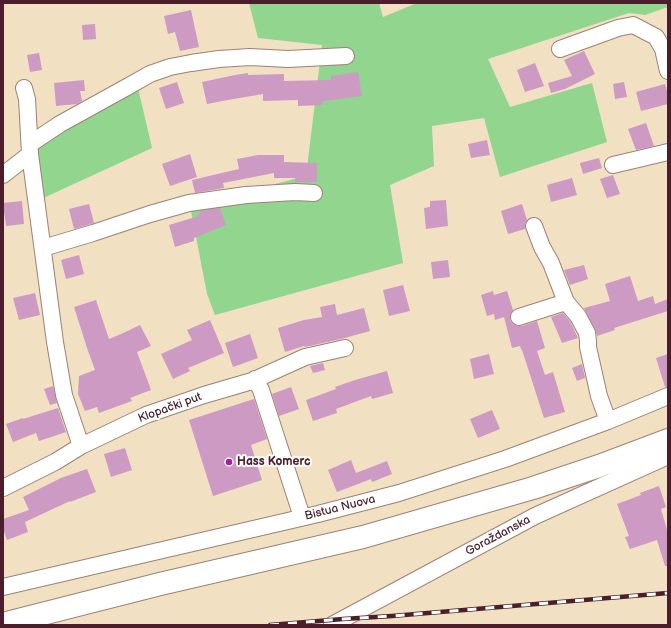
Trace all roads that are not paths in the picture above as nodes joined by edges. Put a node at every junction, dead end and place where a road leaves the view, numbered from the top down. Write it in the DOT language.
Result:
graph roads {
  1 [pos="560,49"];
  2 [pos="346,56"];
  3 [pos="668,71"];
  4 [pos="24,88"];
  5 [pos="30,149"];
  6 [pos="668,152"];
  7 [pos="613,165"];
  8 [pos="3,175"];
  9 [pos="314,192"];
  10 [pos="534,226"];
  11 [pos="43,248"];
  12 [pos="566,302"];
  13 [pos="519,317"];
  14 [pos="344,348"];
  15 [pos="254,379"];
  16 [pos="668,396"];
  17 [pos="608,421"];
  18 [pos="668,440"];
  19 [pos="81,446"];
  20 [pos="668,456"];
  21 [pos="3,488"];
  22 [pos="302,517"];
  23 [pos="3,587"];
  24 [pos="3,624"];
  25 [pos="332,625"];
  1 -- 3 [label="street"];
  2 -- 5 [label="street"];
  4 -- 5 [label="street"];
  5 -- 8 [label="street"];
  5 -- 11 [label="street"];
  6 -- 7 [label="street"];
  9 -- 11 [label="street"];
  10 -- 12 [label="street"];
  11 -- 19 [label="street"];
  12 -- 13 [label="street"];
  12 -- 17 [label="street"];
  14 -- 15 [label="street, Klopački put"];
  15 -- 19 [label="street, Klopački put"];
  15 -- 22 [label="street"];
  16 -- 17 [label="street, Bistua Nuova"];
  17 -- 22 [label="street, Bistua Nuova"];
  18 -- 24 [label="highway"];
  19 -- 21 [label="street, Klopački put"];
  20 -- 25 [label="street, Goraždanska"];
  22 -- 23 [label="street, Bistua Nuova"];
}
